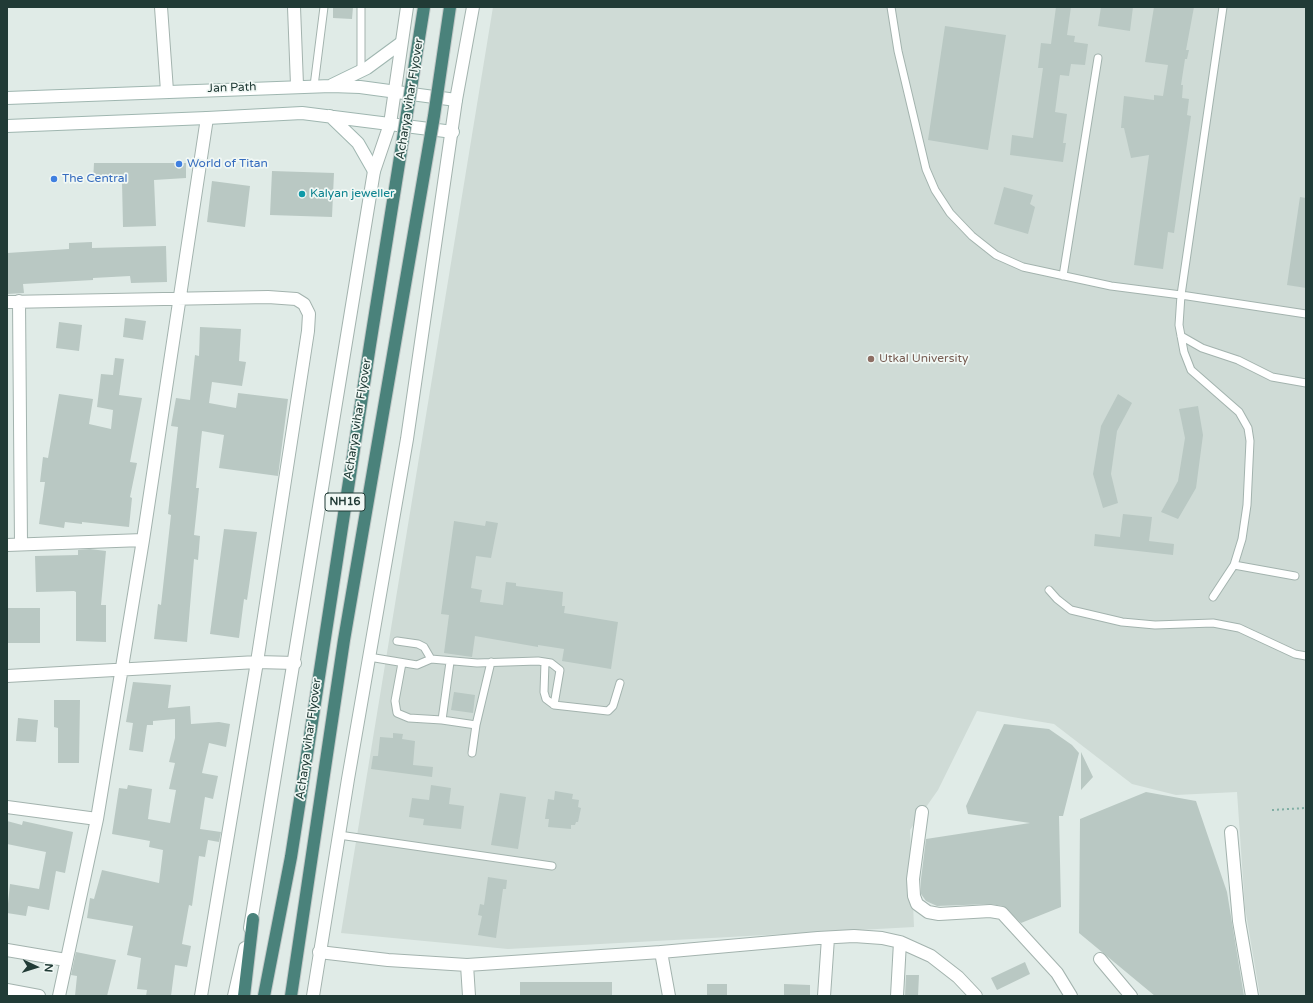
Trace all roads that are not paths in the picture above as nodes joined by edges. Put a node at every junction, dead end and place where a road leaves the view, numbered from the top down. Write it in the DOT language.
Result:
graph roads {
  1 [pos="162,7"];
  2 [pos="294,7"];
  3 [pos="324,7"];
  4 [pos="361,7"];
  5 [pos="407,7"];
  6 [pos="424,7"];
  7 [pos="450,7"];
  8 [pos="473,7"];
  9 [pos="891,7"];
  10 [pos="1223,7"];
  11 [pos="401,43"];
  12 [pos="1098,58"];
  13 [pos="361,71"];
  14 [pos="297,86"];
  15 [pos="314,86"];
  16 [pos="331,86"];
  17 [pos="168,91"];
  18 [pos="394,93"];
  19 [pos="7,98"];
  20 [pos="456,100"];
  21 [pos="330,116"];
  22 [pos="207,118"];
  23 [pos="390,124"];
  24 [pos="7,126"];
  25 [pos="453,132"];
  26 [pos="374,171"];
  27 [pos="1063,276"];
  28 [pos="1181,295"];
  29 [pos="178,298"];
  30 [pos="13,302"];
  31 [pos="1306,314"];
  32 [pos="1181,336"];
  33 [pos="1306,383"];
  34 [pos="143,540"];
  35 [pos="21,544"];
  36 [pos="7,546"];
  37 [pos="1234,565"];
  38 [pos="1295,576"];
  39 [pos="1048,590"];
  40 [pos="1213,597"];
  41 [pos="398,641"];
  42 [pos="1306,656"];
  43 [pos="369,657"];
  44 [pos="431,659"];
  45 [pos="257,662"];
  46 [pos="450,662"];
  47 [pos="491,662"];
  48 [pos="546,662"];
  49 [pos="295,663"];
  50 [pos="402,663"];
  51 [pos="122,669"];
  52 [pos="7,676"];
  53 [pos="620,683"];
  54 [pos="554,705"];
  55 [pos="442,720"];
  56 [pos="476,725"];
  57 [pos="472,753"];
  58 [pos="7,807"];
  59 [pos="922,812"];
  60 [pos="97,819"];
  61 [pos="1231,832"];
  62 [pos="339,835"];
  63 [pos="552,866"];
  64 [pos="253,919"];
  65 [pos="828,938"];
  66 [pos="900,942"];
  67 [pos="7,950"];
  68 [pos="319,952"];
  69 [pos="661,952"];
  70 [pos="1100,959"];
  71 [pos="66,960"];
  72 [pos="467,965"];
  73 [pos="7,990"];
  74 [pos="39,996"];
  75 [pos="59,996"];
  76 [pos="201,996"];
  77 [pos="234,996"];
  78 [pos="244,996"];
  79 [pos="264,996"];
  80 [pos="290,996"];
  81 [pos="313,996"];
  82 [pos="469,996"];
  83 [pos="669,996"];
  84 [pos="824,996"];
  85 [pos="897,996"];
  86 [pos="976,996"];
  87 [pos="1071,996"];
  88 [pos="1131,996"];
  89 [pos="1252,996"];
  1 -- 17 [label="street"];
  2 -- 14 [label="street"];
  3 -- 15 [label="lane"];
  4 -- 13 [label="lane"];
  5 -- 11 [label="street"];
  6 -- 79 [label="highway, Acharya vihar Flyover / NH16, bridge"];
  7 -- 80 [label="highway, Acharya vihar Flyover / NH16, bridge"];
  8 -- 20 [label="street"];
  9 -- 27 [label="lane"];
  10 -- 28 [label="lane"];
  11 -- 13 [label="street"];
  11 -- 18 [label="street"];
  12 -- 27 [label="lane"];
  13 -- 16 [label="street"];
  14 -- 15 [label="street, Jan Path"];
  14 -- 17 [label="street, Jan Path"];
  15 -- 16 [label="street, Jan Path"];
  16 -- 18 [label="street, Jan Path"];
  17 -- 19 [label="street, Jan Path"];
  18 -- 20 [label="street, Jan Path"];
  18 -- 23 [label="street"];
  20 -- 25 [label="street"];
  21 -- 22 [label="street"];
  21 -- 23 [label="street"];
  21 -- 26 [label="street"];
  22 -- 24 [label="street"];
  22 -- 29 [label="street"];
  23 -- 25 [label="street"];
  23 -- 26 [label="street"];
  25 -- 43 [label="street"];
  26 -- 49 [label="street"];
  27 -- 28 [label="lane"];
  28 -- 31 [label="lane"];
  28 -- 32 [label="lane"];
  29 -- 30 [label="street"];
  29 -- 34 [label="street"];
  29 -- 45 [label="street"];
  30 -- 35 [label="street"];
  32 -- 33 [label="lane"];
  32 -- 37 [label="lane"];
  34 -- 35 [label="street"];
  34 -- 51 [label="street"];
  35 -- 36 [label="street"];
  37 -- 38 [label="lane"];
  37 -- 40 [label="lane"];
  39 -- 42 [label="lane"];
  41 -- 44 [label="lane"];
  43 -- 50 [label="lane"];
  43 -- 62 [label="street"];
  44 -- 46 [label="lane"];
  44 -- 50 [label="lane"];
  45 -- 49 [label="street"];
  45 -- 51 [label="street"];
  45 -- 76 [label="street"];
  46 -- 47 [label="lane"];
  46 -- 55 [label="lane"];
  47 -- 48 [label="lane"];
  47 -- 56 [label="lane"];
  48 -- 54 [label="lane"];
  48 -- 54 [label="lane"];
  49 -- 64 [label="street"];
  50 -- 55 [label="lane"];
  51 -- 52 [label="street"];
  51 -- 60 [label="street"];
  53 -- 54 [label="lane"];
  55 -- 56 [label="lane"];
  56 -- 57 [label="lane"];
  58 -- 60 [label="street"];
  59 -- 87 [label="street"];
  60 -- 71 [label="street"];
  61 -- 89 [label="street"];
  62 -- 63 [label="lane"];
  62 -- 68 [label="street"];
  64 -- 77 [label="street"];
  64 -- 78 [label="highway"];
  65 -- 66 [label="street"];
  65 -- 69 [label="street"];
  65 -- 84 [label="street"];
  66 -- 85 [label="street"];
  66 -- 86 [label="street"];
  67 -- 71 [label="street"];
  68 -- 72 [label="street"];
  68 -- 81 [label="street"];
  69 -- 72 [label="street"];
  69 -- 83 [label="street"];
  70 -- 88 [label="street"];
  71 -- 75 [label="street"];
  72 -- 82 [label="street"];
  73 -- 74 [label="street"];
}
